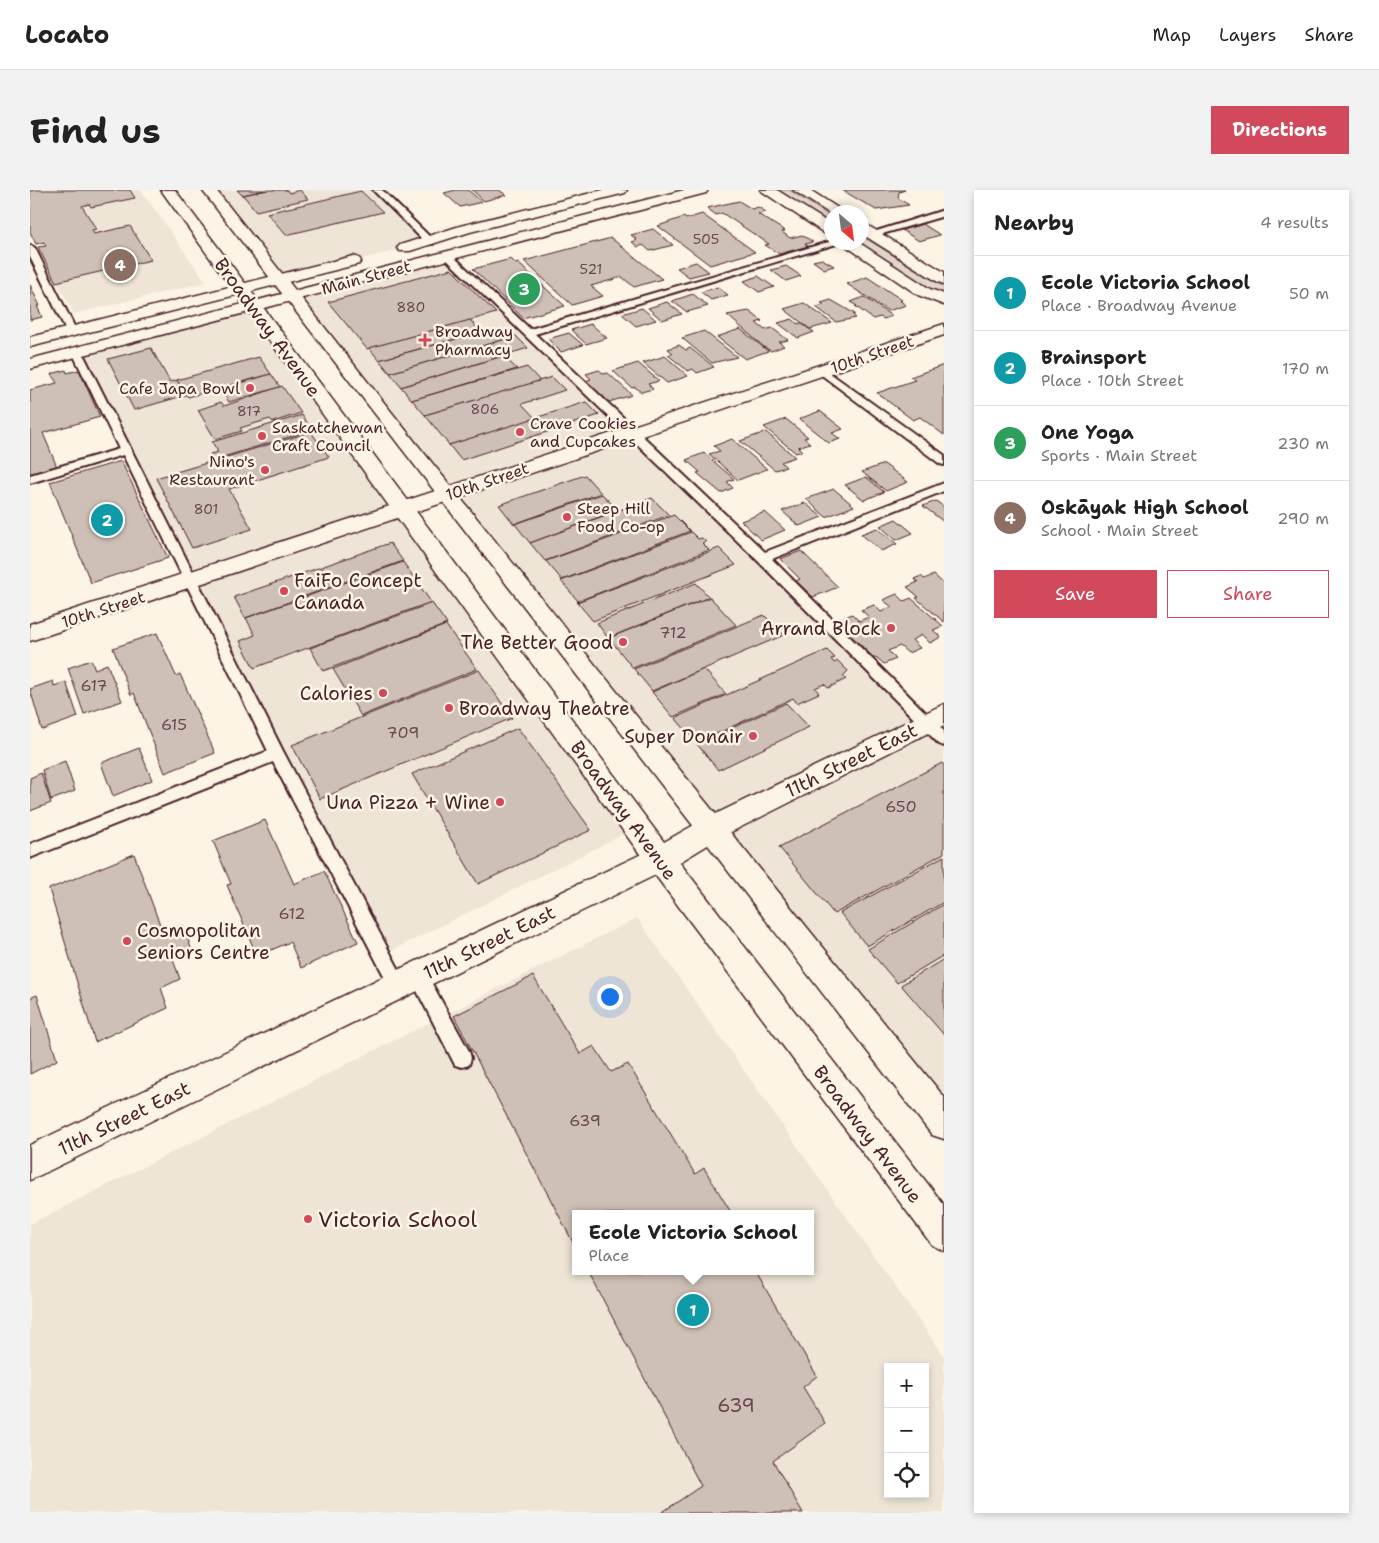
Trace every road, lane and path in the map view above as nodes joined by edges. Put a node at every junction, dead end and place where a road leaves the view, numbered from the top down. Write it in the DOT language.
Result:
graph roads {
  1 [pos="168,190"];
  2 [pos="209,190"];
  3 [pos="377,190"];
  4 [pos="620,190"];
  5 [pos="701,190"];
  6 [pos="767,190"];
  7 [pos="800,190"];
  8 [pos="825,205"];
  9 [pos="944,213"];
  10 [pos="824,227"];
  11 [pos="869,230"];
  12 [pos="869,233"];
  13 [pos="430,242"];
  14 [pos="824,247"];
  15 [pos="859,250"];
  16 [pos="31,251"];
  17 [pos="393,251"];
  18 [pos="448,256"];
  19 [pos="365,258"];
  20 [pos="944,279"];
  21 [pos="286,288"];
  22 [pos="246,298"];
  23 [pos="944,300"];
  24 [pos="944,329"];
  25 [pos="72,332"];
  26 [pos="529,332"];
  27 [pos="30,342"];
  28 [pos="77,352"];
  29 [pos="30,364"];
  30 [pos="823,371"];
  31 [pos="632,432"];
  32 [pos="125,451"];
  33 [pos="944,460"];
  34 [pos="30,479"];
  35 [pos="944,487"];
  36 [pos="447,494"];
  37 [pos="403,508"];
  38 [pos="763,558"];
  39 [pos="192,580"];
  40 [pos="30,633"];
  41 [pos="935,718"];
  42 [pos="944,740"];
  43 [pos="278,754"];
  44 [pos="711,829"];
  45 [pos="30,851"];
  46 [pos="660,859"];
  47 [pos="409,982"];
  48 [pos="462,1058"];
  49 [pos="944,1122"];
  50 [pos="30,1163"];
  51 [pos="944,1233"];
  1 -- 22 [label="street, Broadway Avenue"];
  2 -- 21 [label="street, Broadway Avenue"];
  3 -- 13 [label="lane"];
  4 -- 13 [label="street, Main Street"];
  5 -- 18 [label="street, Main Street"];
  6 -- 10 [label="street"];
  7 -- 8 [label="street"];
  9 -- 11 [label="lane"];
  12 -- 20 [label="street"];
  13 -- 17 [label="street, Main Street"];
  14 -- 26 [label="lane"];
  15 -- 23 [label="street"];
  16 -- 25 [label="lane"];
  18 -- 21 [label="street, Main Street"];
  18 -- 26 [label="lane"];
  19 -- 21 [label="street, Main Street"];
  21 -- 22 [label="street, Main Street"];
  21 -- 36 [label="street, Broadway Avenue"];
  22 -- 25 [label="street, Main Street"];
  22 -- 28 [label="street, Main Street"];
  22 -- 37 [label="street, Broadway Avenue"];
  24 -- 30 [label="street, 10th Street"];
  25 -- 27 [label="street, Main Street"];
  26 -- 31 [label="lane"];
  28 -- 29 [label="street, Main Street"];
  28 -- 32 [label="lane"];
  30 -- 31 [label="street, 10th Street"];
  30 -- 33 [label="lane"];
  31 -- 36 [label="street, 10th Street"];
  31 -- 38 [label="lane"];
  32 -- 34 [label="lane"];
  32 -- 39 [label="lane"];
  35 -- 38 [label="lane"];
  36 -- 37 [label="street, 10th Street"];
  36 -- 44 [label="street, Broadway Avenue"];
  37 -- 39 [label="street, 10th Street"];
  37 -- 46 [label="street, Broadway Avenue"];
  38 -- 41 [label="lane"];
  39 -- 40 [label="street, 10th Street"];
  39 -- 43 [label="lane"];
  41 -- 42 [label="lane"];
  41 -- 44 [label="street, 11th Street East"];
  43 -- 45 [label="lane"];
  43 -- 47 [label="lane"];
  44 -- 46 [label="street, 11th Street East"];
  44 -- 49 [label="street, Broadway Avenue"];
  46 -- 47 [label="street, 11th Street East"];
  46 -- 51 [label="street, Broadway Avenue"];
  47 -- 48 [label="lane"];
  47 -- 50 [label="street, 11th Street East"];
}
